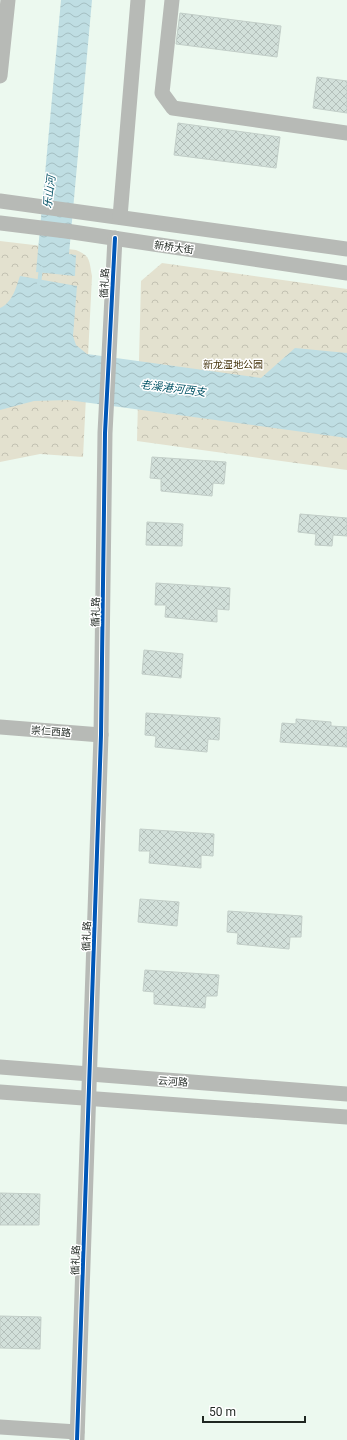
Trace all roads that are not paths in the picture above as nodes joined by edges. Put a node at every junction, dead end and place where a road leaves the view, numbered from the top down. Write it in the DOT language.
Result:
graph roads {
  1 [pos="8,0"];
  2 [pos="138,0"];
  3 [pos="172,0"];
  4 [pos="0,76"];
  5 [pos="347,132"];
  6 [pos="0,201"];
  7 [pos="120,217"];
  8 [pos="0,223"];
  9 [pos="114,238"];
  10 [pos="347,249"];
  11 [pos="347,273"];
  12 [pos="0,727"];
  13 [pos="101,735"];
  14 [pos="0,1067"];
  15 [pos="90,1074"];
  16 [pos="0,1092"];
  17 [pos="347,1094"];
  18 [pos="88,1098"];
  19 [pos="347,1117"];
  20 [pos="0,1427"];
  21 [pos="77,1436"];
  1 -- 4 [label="street"];
  2 -- 7 [label="street"];
  3 -- 5 [label="street"];
  6 -- 7 [label="street"];
  7 -- 10 [label="street"];
  8 -- 9 [label="street, 新桥大街"];
  9 -- 11 [label="street, 新桥大街"];
  9 -- 13 [label="street, 循礼路"];
  12 -- 13 [label="street, 崇仁西路"];
  13 -- 15 [label="street, 循礼路"];
  14 -- 15 [label="street, 云河路"];
  15 -- 17 [label="street, 云河路"];
  15 -- 18 [label="street, 循礼路"];
  16 -- 18 [label="street"];
  18 -- 19 [label="street"];
  18 -- 21 [label="street, 循礼路"];
  20 -- 21 [label="street"];
}
